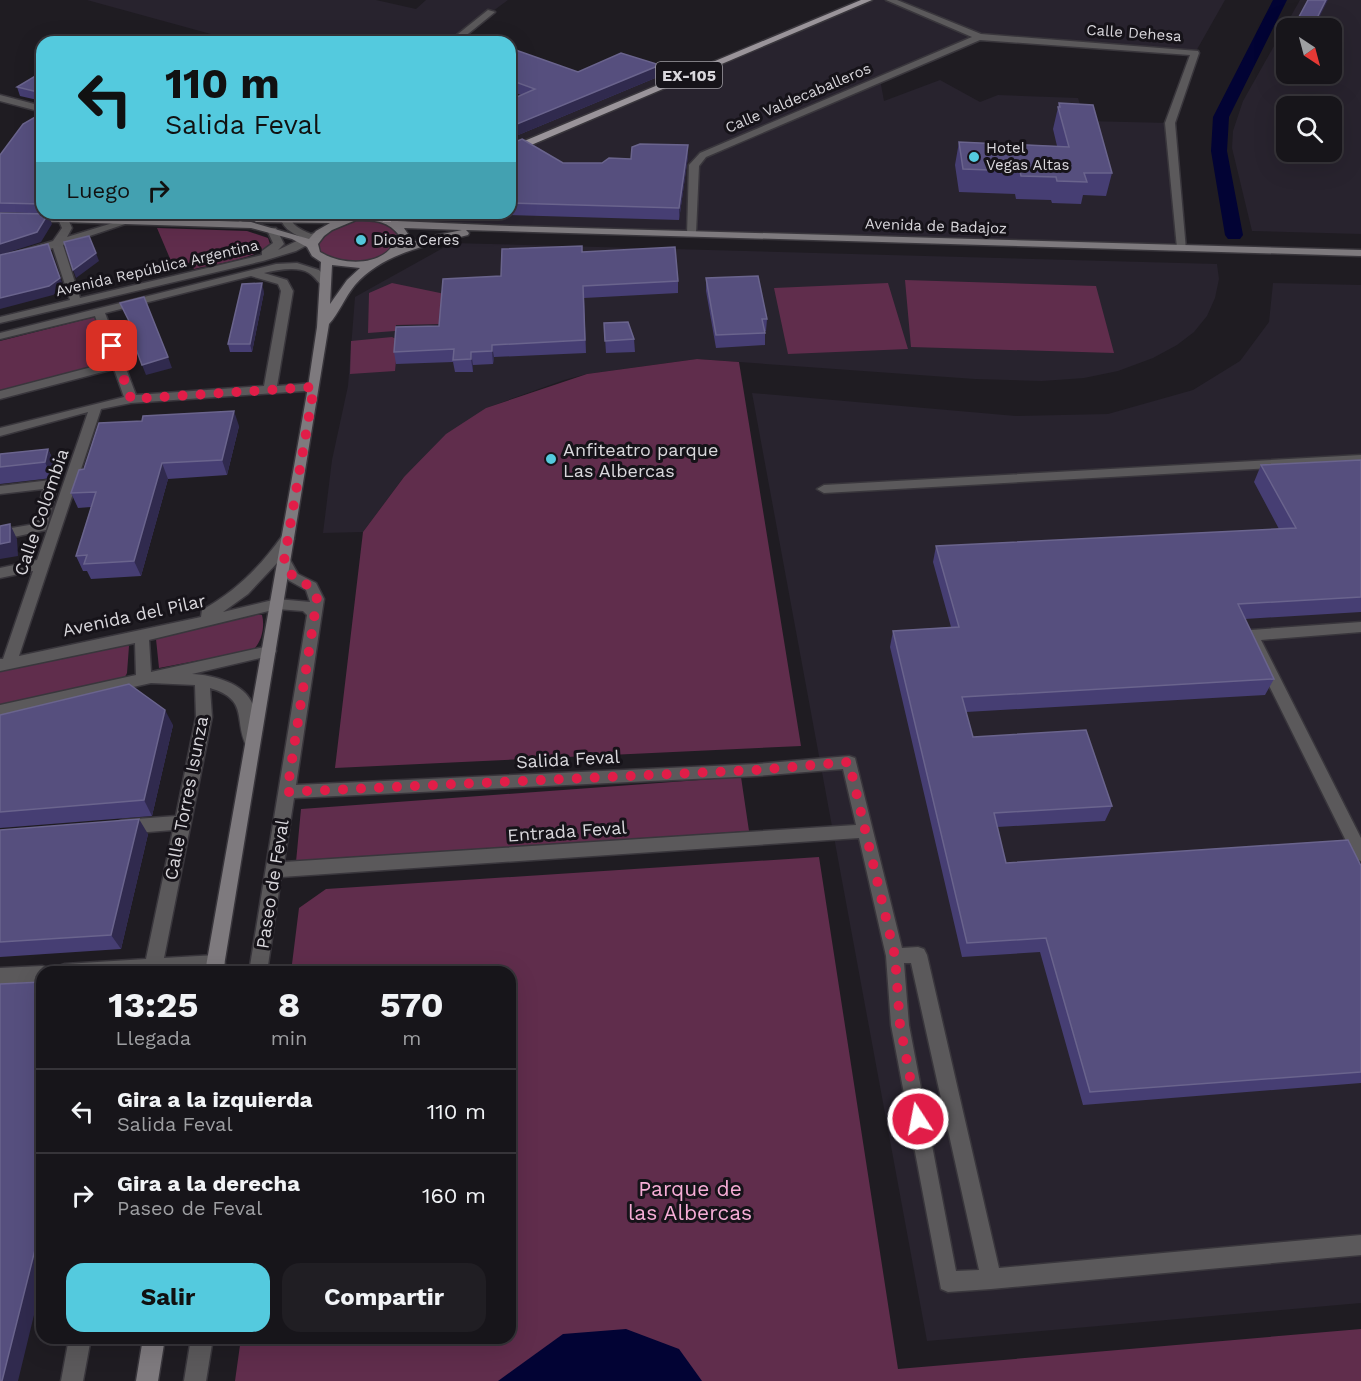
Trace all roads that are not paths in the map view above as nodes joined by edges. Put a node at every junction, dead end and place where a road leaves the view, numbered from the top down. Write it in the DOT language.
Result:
graph roads {
  1 [pos="868,0"];
  2 [pos="890,0"];
  3 [pos="491,12"];
  4 [pos="460,36"];
  5 [pos="979,38"];
  6 [pos="0,98"];
  7 [pos="36,107"];
  8 [pos="516,148"];
  9 [pos="0,211"];
  10 [pos="36,212"];
  11 [pos="36,216"];
  12 [pos="0,217"];
  13 [pos="64,219"];
  14 [pos="103,219"];
  15 [pos="287,219"];
  16 [pos="296,219"];
  17 [pos="346,219"];
  18 [pos="389,219"];
  19 [pos="129,221"];
  20 [pos="303,221"];
  21 [pos="510,229"];
  22 [pos="272,230"];
  23 [pos="691,233"];
  24 [pos="313,240"];
  25 [pos="57,243"];
  26 [pos="1182,248"];
  27 [pos="1361,253"];
  28 [pos="393,254"];
  29 [pos="0,260"];
  30 [pos="325,260"];
  31 [pos="374,262"];
  32 [pos="233,265"];
  33 [pos="276,267"];
  34 [pos="249,274"];
  35 [pos="324,283"];
  36 [pos="76,302"];
  37 [pos="99,312"];
  38 [pos="0,320"];
  39 [pos="323,327"];
  40 [pos="0,336"];
  41 [pos="118,364"];
  42 [pos="314,387"];
  43 [pos="270,389"];
  44 [pos="0,395"];
  45 [pos="131,399"];
  46 [pos="96,406"];
  47 [pos="0,432"];
  48 [pos="1361,459"];
  49 [pos="824,489"];
  50 [pos="0,490"];
  51 [pos="0,535"];
  52 [pos="288,539"];
  53 [pos="284,561"];
  54 [pos="42,564"];
  55 [pos="0,573"];
  56 [pos="277,604"];
  57 [pos="315,614"];
  58 [pos="190,623"];
  59 [pos="1361,627"];
  60 [pos="142,636"];
  61 [pos="269,651"];
  62 [pos="4,664"];
  63 [pos="144,677"];
  64 [pos="202,680"];
  65 [pos="0,711"];
  66 [pos="252,746"];
  67 [pos="287,792"];
  68 [pos="182,822"];
  69 [pos="102,829"];
  70 [pos="864,831"];
  71 [pos="1361,854"];
  72 [pos="273,870"];
  73 [pos="895,956"];
  74 [pos="153,966"];
  75 [pos="215,966"];
  76 [pos="259,966"];
  77 [pos="36,974"];
  78 [pos="0,976"];
  79 [pos="1361,1245"];
  80 [pos="992,1279"];
  81 [pos="79,1344"];
  82 [pos="153,1344"];
  83 [pos="201,1344"];
  84 [pos="72,1381"];
  85 [pos="147,1381"];
  86 [pos="195,1381"];
  1 -- 8 [label="main road, EX-105"];
  2 -- 5 [label="street"];
  3 -- 4 [label="street"];
  5 -- 23 [label="street, Calle Valdecaballeros"];
  5 -- 26 [label="street, Calle Dehesa"];
  6 -- 7 [label="street"];
  9 -- 10 [label="main road"];
  11 -- 12 [label="main road"];
  13 -- 25 [label="street"];
  14 -- 19 [label="main road"];
  15 -- 24 [label="street"];
  16 -- 20 [label="street"];
  17 -- 20 [label="main road"];
  17 -- 24 [label="main road"];
  18 -- 21 [label="main road"];
  18 -- 28 [label="main road"];
  19 -- 22 [label="main road"];
  19 -- 25 [label="street"];
  21 -- 23 [label="main road, Avenida de Badajoz"];
  21 -- 28 [label="main road"];
  22 -- 24 [label="main road"];
  22 -- 32 [label="street"];
  23 -- 26 [label="main road, Avenida de Badajoz"];
  24 -- 30 [label="main road"];
  24 -- 32 [label="street, Avenida República Argentina"];
  25 -- 29 [label="street"];
  25 -- 36 [label="street"];
  26 -- 27 [label="main road, Avenida de Badajoz"];
  28 -- 31 [label="main road"];
  30 -- 31 [label="main road"];
  30 -- 33 [label="street, Avenida República Argentina"];
  30 -- 35 [label="main road"];
  31 -- 39 [label="main road"];
  32 -- 36 [label="street, Avenida República Argentina"];
  33 -- 34 [label="street, Avenida República Argentina"];
  33 -- 35 [label="street, Avenida República Argentina"];
  34 -- 37 [label="street, Avenida República Argentina"];
  34 -- 43 [label="street"];
  35 -- 39 [label="main road"];
  36 -- 38 [label="street, Avenida República Argentina"];
  37 -- 40 [label="street, Avenida República Argentina"];
  37 -- 41 [label="street"];
  39 -- 42 [label="main road"];
  41 -- 44 [label="street"];
  41 -- 45 [label="street"];
  42 -- 43 [label="street"];
  42 -- 52 [label="main road"];
  43 -- 45 [label="street"];
  45 -- 46 [label="street"];
  46 -- 47 [label="street"];
  46 -- 54 [label="street, Calle Colombia"];
  48 -- 49 [label="street"];
  50 -- 51 [label="street"];
  52 -- 53 [label="main road"];
  52 -- 58 [label="street"];
  53 -- 56 [label="main road"];
  53 -- 57 [label="street, Paseo de Feval"];
  54 -- 55 [label="street"];
  54 -- 62 [label="street, Calle Colombia"];
  56 -- 57 [label="street, Avenida del Pilar"];
  56 -- 58 [label="street, Avenida del Pilar"];
  56 -- 61 [label="main road"];
  57 -- 67 [label="street, Paseo de Feval"];
  58 -- 60 [label="street, Avenida del Pilar"];
  59 -- 71 [label="street"];
  60 -- 62 [label="street, Avenida del Pilar"];
  60 -- 63 [label="street"];
  61 -- 63 [label="street"];
  61 -- 66 [label="main road"];
  63 -- 64 [label="street"];
  63 -- 65 [label="street"];
  64 -- 66 [label="street"];
  64 -- 68 [label="street, Calle Torres Isunza"];
  66 -- 75 [label="main road"];
  67 -- 70 [label="street, Salida Feval"];
  67 -- 72 [label="street, Paseo de Feval"];
  68 -- 69 [label="street"];
  68 -- 74 [label="street, Calle Torres Isunza"];
  70 -- 72 [label="street, Entrada Feval"];
  70 -- 73 [label="street"];
  72 -- 76 [label="street, Paseo de Feval"];
  73 -- 80 [label="street"];
  73 -- 80 [label="street"];
  77 -- 78 [label="street"];
  79 -- 80 [label="street"];
  81 -- 84 [label="street"];
  82 -- 85 [label="main road"];
  83 -- 86 [label="street"];
}
